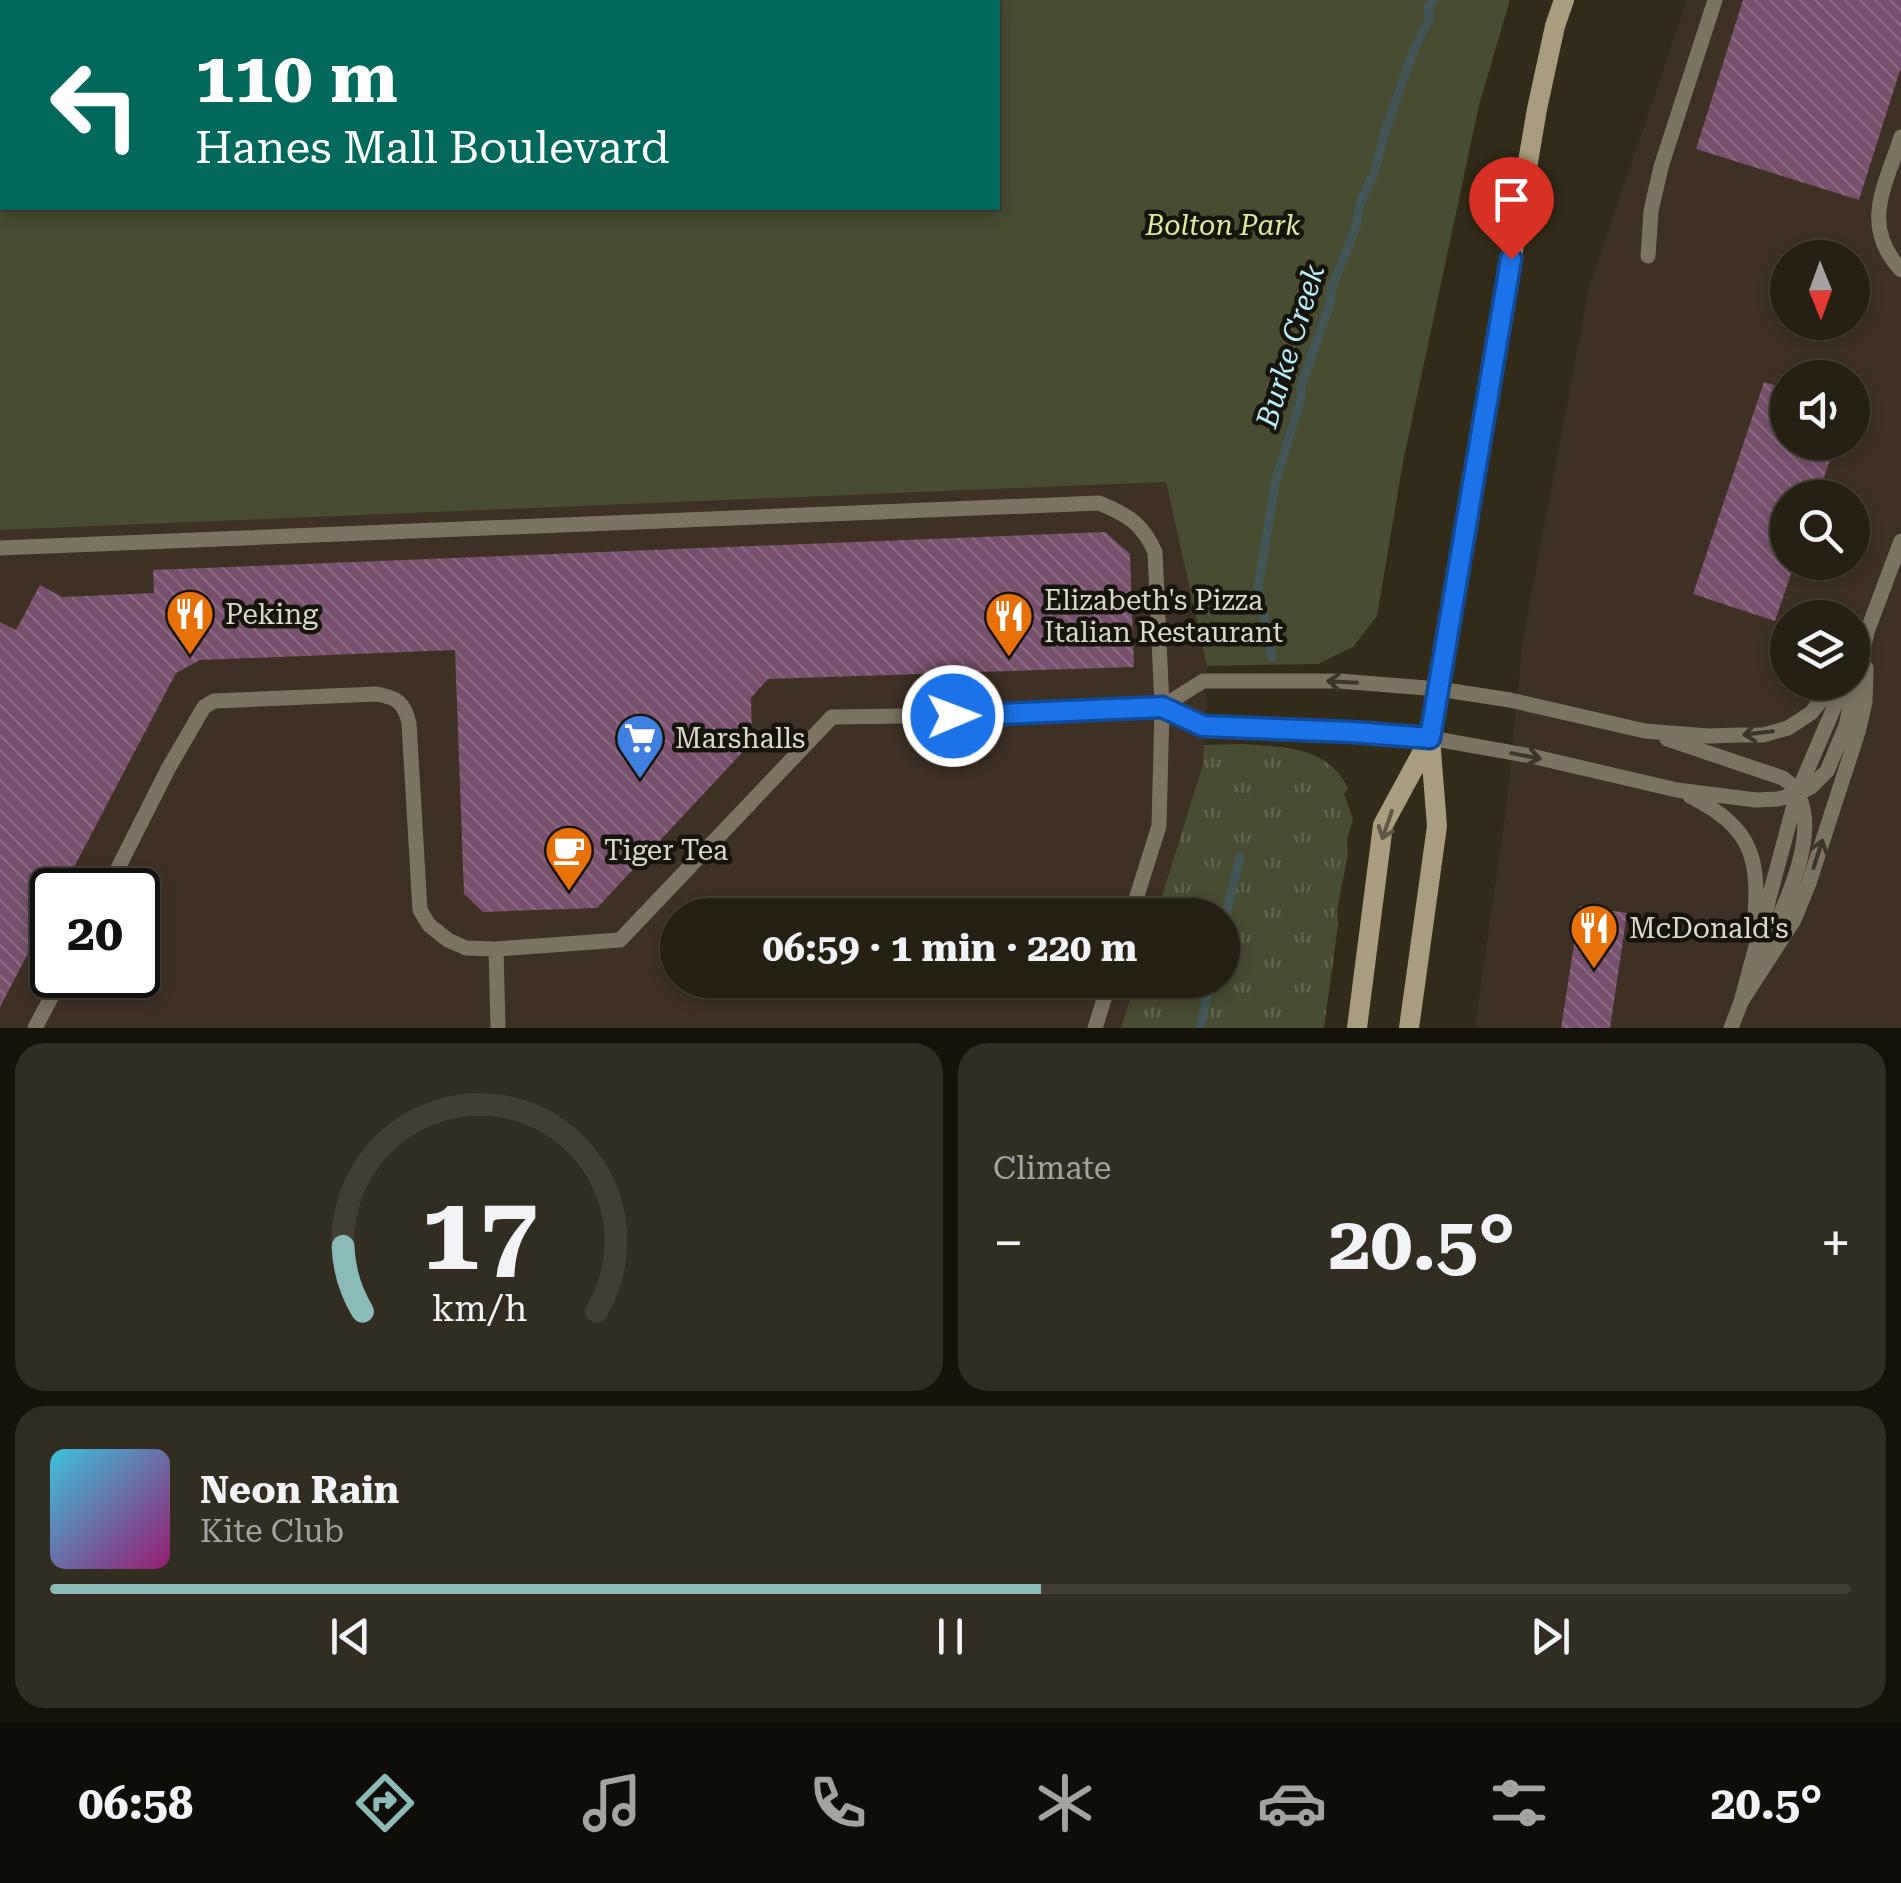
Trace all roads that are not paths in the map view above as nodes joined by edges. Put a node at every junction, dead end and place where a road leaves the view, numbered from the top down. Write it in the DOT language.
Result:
graph roads {
  1 [pos="1564,0"];
  2 [pos="1715,0"];
  3 [pos="1901,138"];
  4 [pos="1648,256"];
  5 [pos="1901,270"];
  6 [pos="1901,540"];
  7 [pos="0,548"];
  8 [pos="1870,624"];
  9 [pos="1439,689"];
  10 [pos="1821,700"];
  11 [pos="1837,700"];
  12 [pos="1852,700"];
  13 [pos="1865,700"];
  14 [pos="1162,707"];
  15 [pos="1645,731"];
  16 [pos="1430,738"];
  17 [pos="1677,790"];
  18 [pos="1798,794"];
  19 [pos="118,868"];
  20 [pos="1137,898"];
  21 [pos="496,949"];
  22 [pos="51,998"];
  23 [pos="1104,998"];
  24 [pos="1741,1002"];
  25 [pos="35,1028"];
  26 [pos="498,1028"];
  27 [pos="1095,1028"];
  28 [pos="1357,1028"];
  29 [pos="1409,1028"];
  30 [pos="1731,1028"];
  1 -- 9 [label="main road"];
  2 -- 4 [label="lane"];
  3 -- 5 [label="lane"];
  6 -- 8 [label="lane"];
  7 -- 14 [label="lane"];
  9 -- 14 [label="lane, one-way"];
  9 -- 15 [label="lane"];
  9 -- 16 [label="main road"];
  10 -- 15 [label="lane, one-way"];
  11 -- 18 [label="lane"];
  12 -- 18 [label="lane"];
  24 -- 13 [label="lane, one-way"];
  14 -- 16 [label="lane"];
  14 -- 20 [label="lane"];
  14 -- 21 [label="lane"];
  15 -- 18 [label="lane"];
  16 -- 17 [label="lane, one-way"];
  16 -- 28 [label="main road, one-way"];
  16 -- 29 [label="main road"];
  17 -- 18 [label="lane"];
  17 -- 24 [label="lane"];
  18 -- 24 [label="lane"];
  19 -- 21 [label="lane"];
  21 -- 26 [label="lane"];
  22 -- 25 [label="lane"];
  23 -- 27 [label="lane"];
  24 -- 30 [label="lane"];
}
